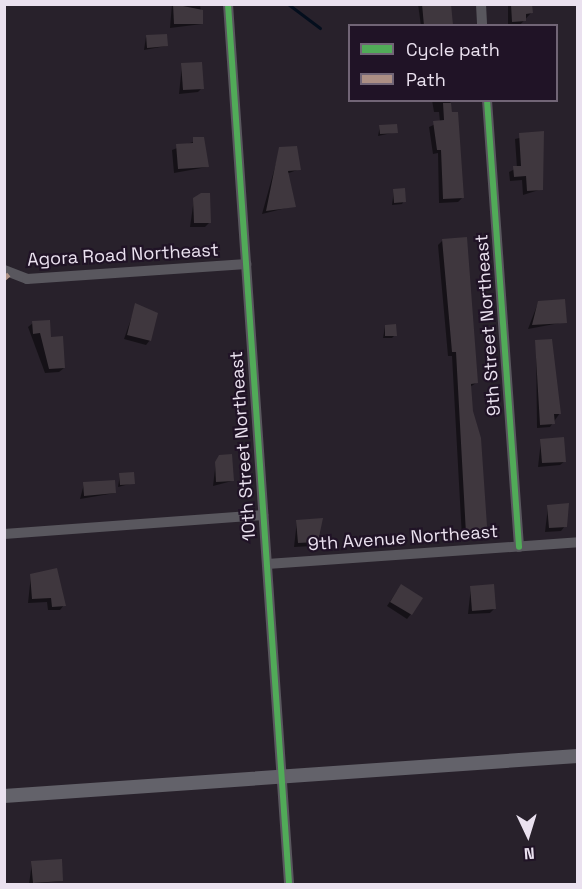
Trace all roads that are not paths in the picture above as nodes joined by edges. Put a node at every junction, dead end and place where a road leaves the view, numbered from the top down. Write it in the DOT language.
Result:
graph roads {
  1 [pos="228,4"];
  2 [pos="481,4"];
  3 [pos="482,24"];
  4 [pos="487,102"];
  5 [pos="246,264"];
  6 [pos="4,270"];
  7 [pos="263,515"];
  8 [pos="4,534"];
  9 [pos="578,542"];
  10 [pos="519,547"];
  11 [pos="267,564"];
  12 [pos="578,756"];
  13 [pos="281,776"];
  14 [pos="4,796"];
  15 [pos="289,885"];
  1 -- 5 [label="street, 10th Street Northeast"];
  2 -- 3 [label="street"];
  4 -- 10 [label="street, 9th Street Northeast"];
  5 -- 6 [label="street, Agora Road Northeast"];
  5 -- 7 [label="street, 10th Street Northeast"];
  7 -- 8 [label="street"];
  7 -- 11 [label="street, 10th Street Northeast"];
  9 -- 10 [label="street, 9th Avenue Northeast"];
  10 -- 11 [label="street, 9th Avenue Northeast"];
  11 -- 13 [label="street, 10th Street Northeast"];
  12 -- 13 [label="main road"];
  13 -- 14 [label="main road"];
  13 -- 15 [label="street, 10th Street Northeast"];
}
